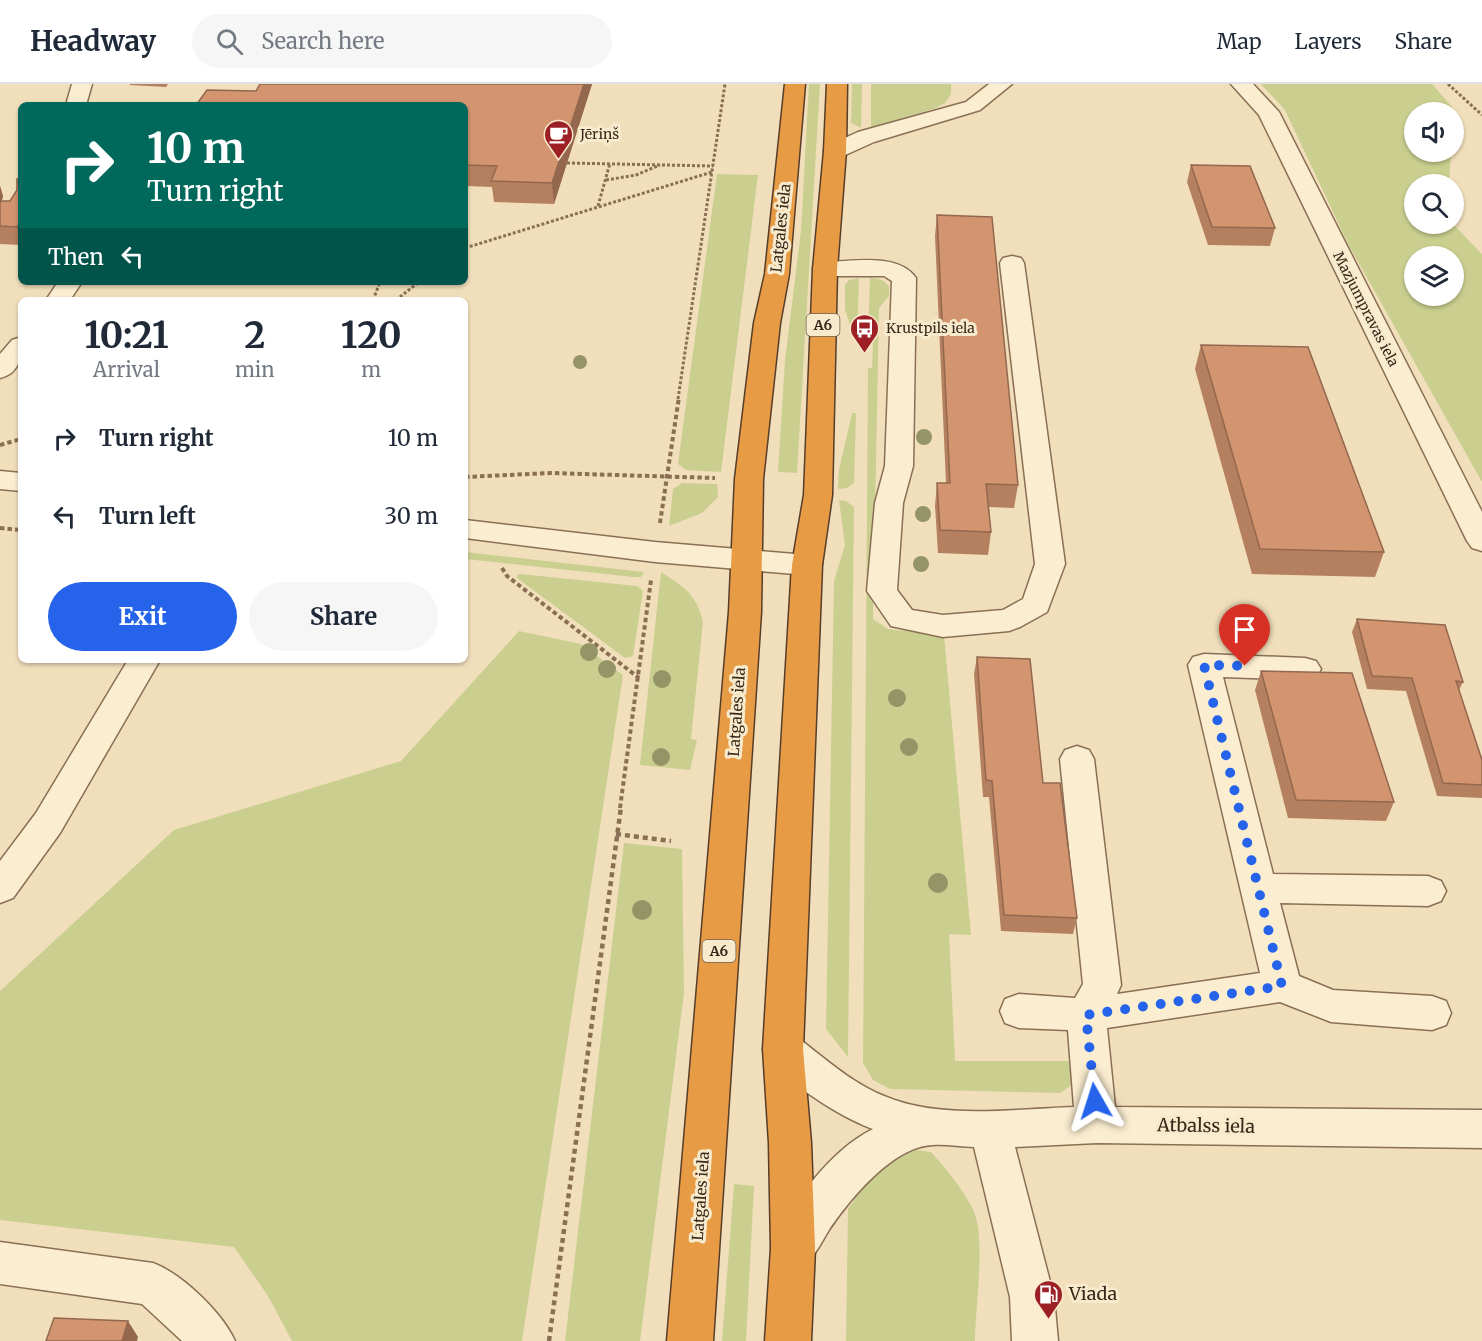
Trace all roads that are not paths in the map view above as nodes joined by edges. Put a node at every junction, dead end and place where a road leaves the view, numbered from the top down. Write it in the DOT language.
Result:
graph roads {
  1 [pos="82,84"];
  2 [pos="795,84"];
  3 [pos="837,84"];
  4 [pos="1002,84"];
  5 [pos="1240,84"];
  6 [pos="77,102"];
  7 [pos="835,151"];
  8 [pos="1012,263"];
  9 [pos="825,269"];
  10 [pos="18,349"];
  11 [pos="0,370"];
  12 [pos="0,480"];
  13 [pos="18,482"];
  14 [pos="468,529"];
  15 [pos="1482,541"];
  16 [pos="747,560"];
  17 [pos="807,565"];
  18 [pos="142,663"];
  19 [pos="1305,669"];
  20 [pos="1077,759"];
  21 [pos="0,888"];
  22 [pos="1258,888"];
  23 [pos="1428,891"];
  24 [pos="1282,986"];
  25 [pos="1019,1011"];
  26 [pos="1432,1013"];
  27 [pos="1086,1015"];
  28 [pos="783,1049"];
  29 [pos="1096,1125"];
  30 [pos="931,1126"];
  31 [pos="990,1128"];
  32 [pos="1482,1129"];
  33 [pos="793,1248"];
  34 [pos="0,1263"];
  35 [pos="212,1341"];
  36 [pos="690,1341"];
  37 [pos="788,1341"];
  38 [pos="1035,1341"];
  1 -- 6 [label="street"];
  2 -- 16 [label="highway, Latgales iela / A6"];
  3 -- 7 [label="highway, A6"];
  4 -- 7 [label="street"];
  5 -- 15 [label="street, Mazjumpravas iela"];
  7 -- 9 [label="highway, A6"];
  8 -- 9 [label="street"];
  9 -- 17 [label="highway, A6"];
  10 -- 11 [label="street"];
  12 -- 13 [label="street"];
  14 -- 16 [label="street"];
  16 -- 17 [label="street"];
  16 -- 36 [label="highway, Latgales iela / A6"];
  17 -- 28 [label="highway, A6"];
  18 -- 21 [label="street"];
  19 -- 22 [label="street"];
  20 -- 27 [label="street"];
  22 -- 23 [label="street"];
  22 -- 24 [label="street"];
  24 -- 26 [label="street"];
  24 -- 27 [label="street"];
  25 -- 27 [label="street"];
  27 -- 29 [label="street"];
  28 -- 30 [label="street, Atbalss iela"];
  28 -- 33 [label="highway, A6"];
  29 -- 31 [label="street, Atbalss iela"];
  29 -- 32 [label="street, Atbalss iela"];
  30 -- 31 [label="street, Atbalss iela"];
  30 -- 33 [label="street, Atbalss iela"];
  31 -- 38 [label="street"];
  33 -- 37 [label="highway, A6"];
  34 -- 35 [label="street"];
}
